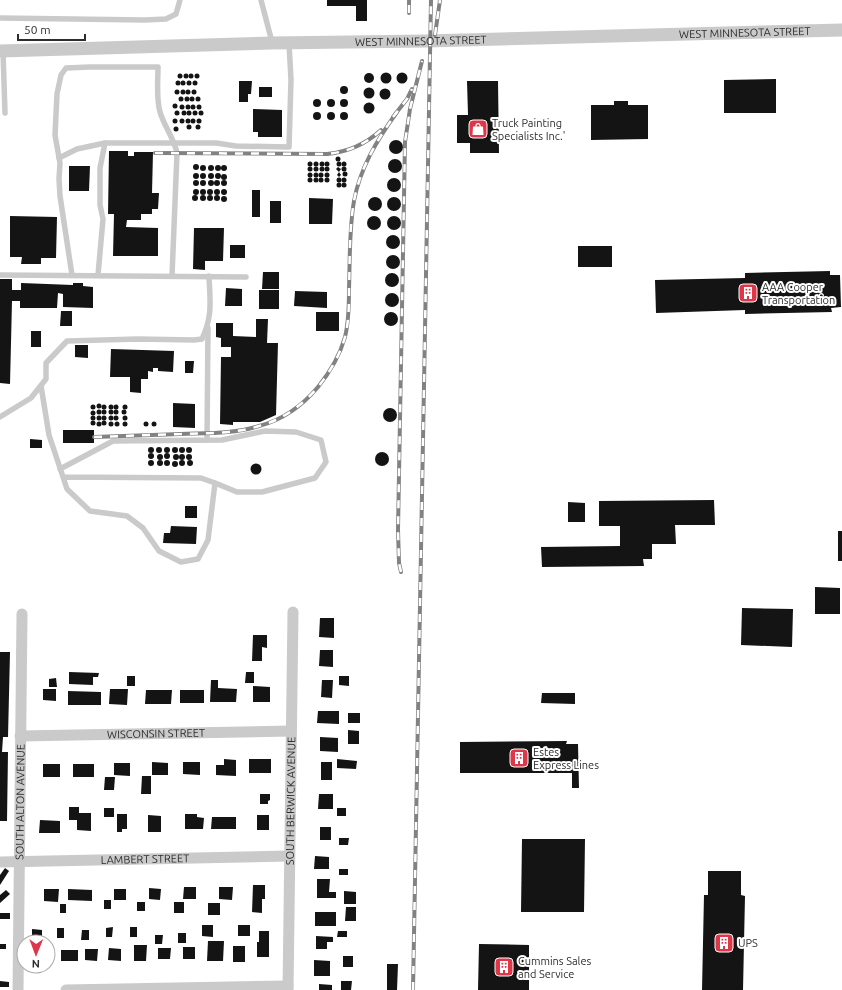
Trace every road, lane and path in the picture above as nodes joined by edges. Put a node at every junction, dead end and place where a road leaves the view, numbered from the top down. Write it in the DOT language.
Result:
graph roads {
  1 [pos="180,0"];
  2 [pos="260,0"];
  3 [pos="0,18"];
  4 [pos="842,30"];
  5 [pos="272,43"];
  6 [pos="289,43"];
  7 [pos="2,51"];
  8 [pos="5,113"];
  9 [pos="105,143"];
  10 [pos="175,144"];
  11 [pos="59,158"];
  12 [pos="0,275"];
  13 [pos="72,275"];
  14 [pos="98,276"];
  15 [pos="172,276"];
  16 [pos="208,276"];
  17 [pos="246,277"];
  18 [pos="208,326"];
  19 [pos="41,386"];
  20 [pos="0,417"];
  21 [pos="207,440"];
  22 [pos="60,469"];
  23 [pos="63,477"];
  24 [pos="215,483"];
  25 [pos="292,612"];
  26 [pos="22,614"];
  27 [pos="291,731"];
  28 [pos="20,736"];
  29 [pos="289,856"];
  30 [pos="0,862"];
  31 [pos="19,862"];
  32 [pos="288,988"];
  33 [pos="18,990"];
  34 [pos="66,990"];
  1 -- 3 [label="lane"];
  2 -- 5 [label="lane"];
  4 -- 6 [label="street, WEST MINNESOTA STREET"];
  5 -- 6 [label="street, WEST MINNESOTA STREET"];
  5 -- 7 [label="street, WEST MINNESOTA STREET"];
  6 -- 10 [label="lane"];
  7 -- 8 [label="lane"];
  9 -- 10 [label="lane"];
  9 -- 11 [label="lane"];
  9 -- 14 [label="lane"];
  10 -- 11 [label="lane"];
  10 -- 15 [label="lane"];
  11 -- 13 [label="lane"];
  12 -- 13 [label="lane"];
  13 -- 14 [label="lane"];
  14 -- 15 [label="lane"];
  15 -- 16 [label="lane"];
  16 -- 17 [label="lane"];
  16 -- 18 [label="lane"];
  18 -- 19 [label="lane"];
  18 -- 21 [label="lane"];
  19 -- 20 [label="lane"];
  19 -- 22 [label="lane"];
  21 -- 22 [label="lane"];
  21 -- 24 [label="lane"];
  22 -- 23 [label="lane"];
  23 -- 24 [label="lane"];
  23 -- 24 [label="lane"];
  25 -- 27 [label="street, SOUTH BERWICK AVENUE"];
  26 -- 28 [label="street, SOUTH ALTON AVENUE"];
  27 -- 28 [label="street, WISCONSIN STREET"];
  27 -- 29 [label="street, SOUTH BERWICK AVENUE"];
  28 -- 31 [label="street, SOUTH ALTON AVENUE"];
  29 -- 31 [label="street, LAMBERT STREET"];
  29 -- 32 [label="street, SOUTH BERWICK AVENUE"];
  30 -- 31 [label="street, LAMBERT STREET"];
  31 -- 33 [label="street, SOUTH ALTON AVENUE"];
  32 -- 34 [label="street"];
}
